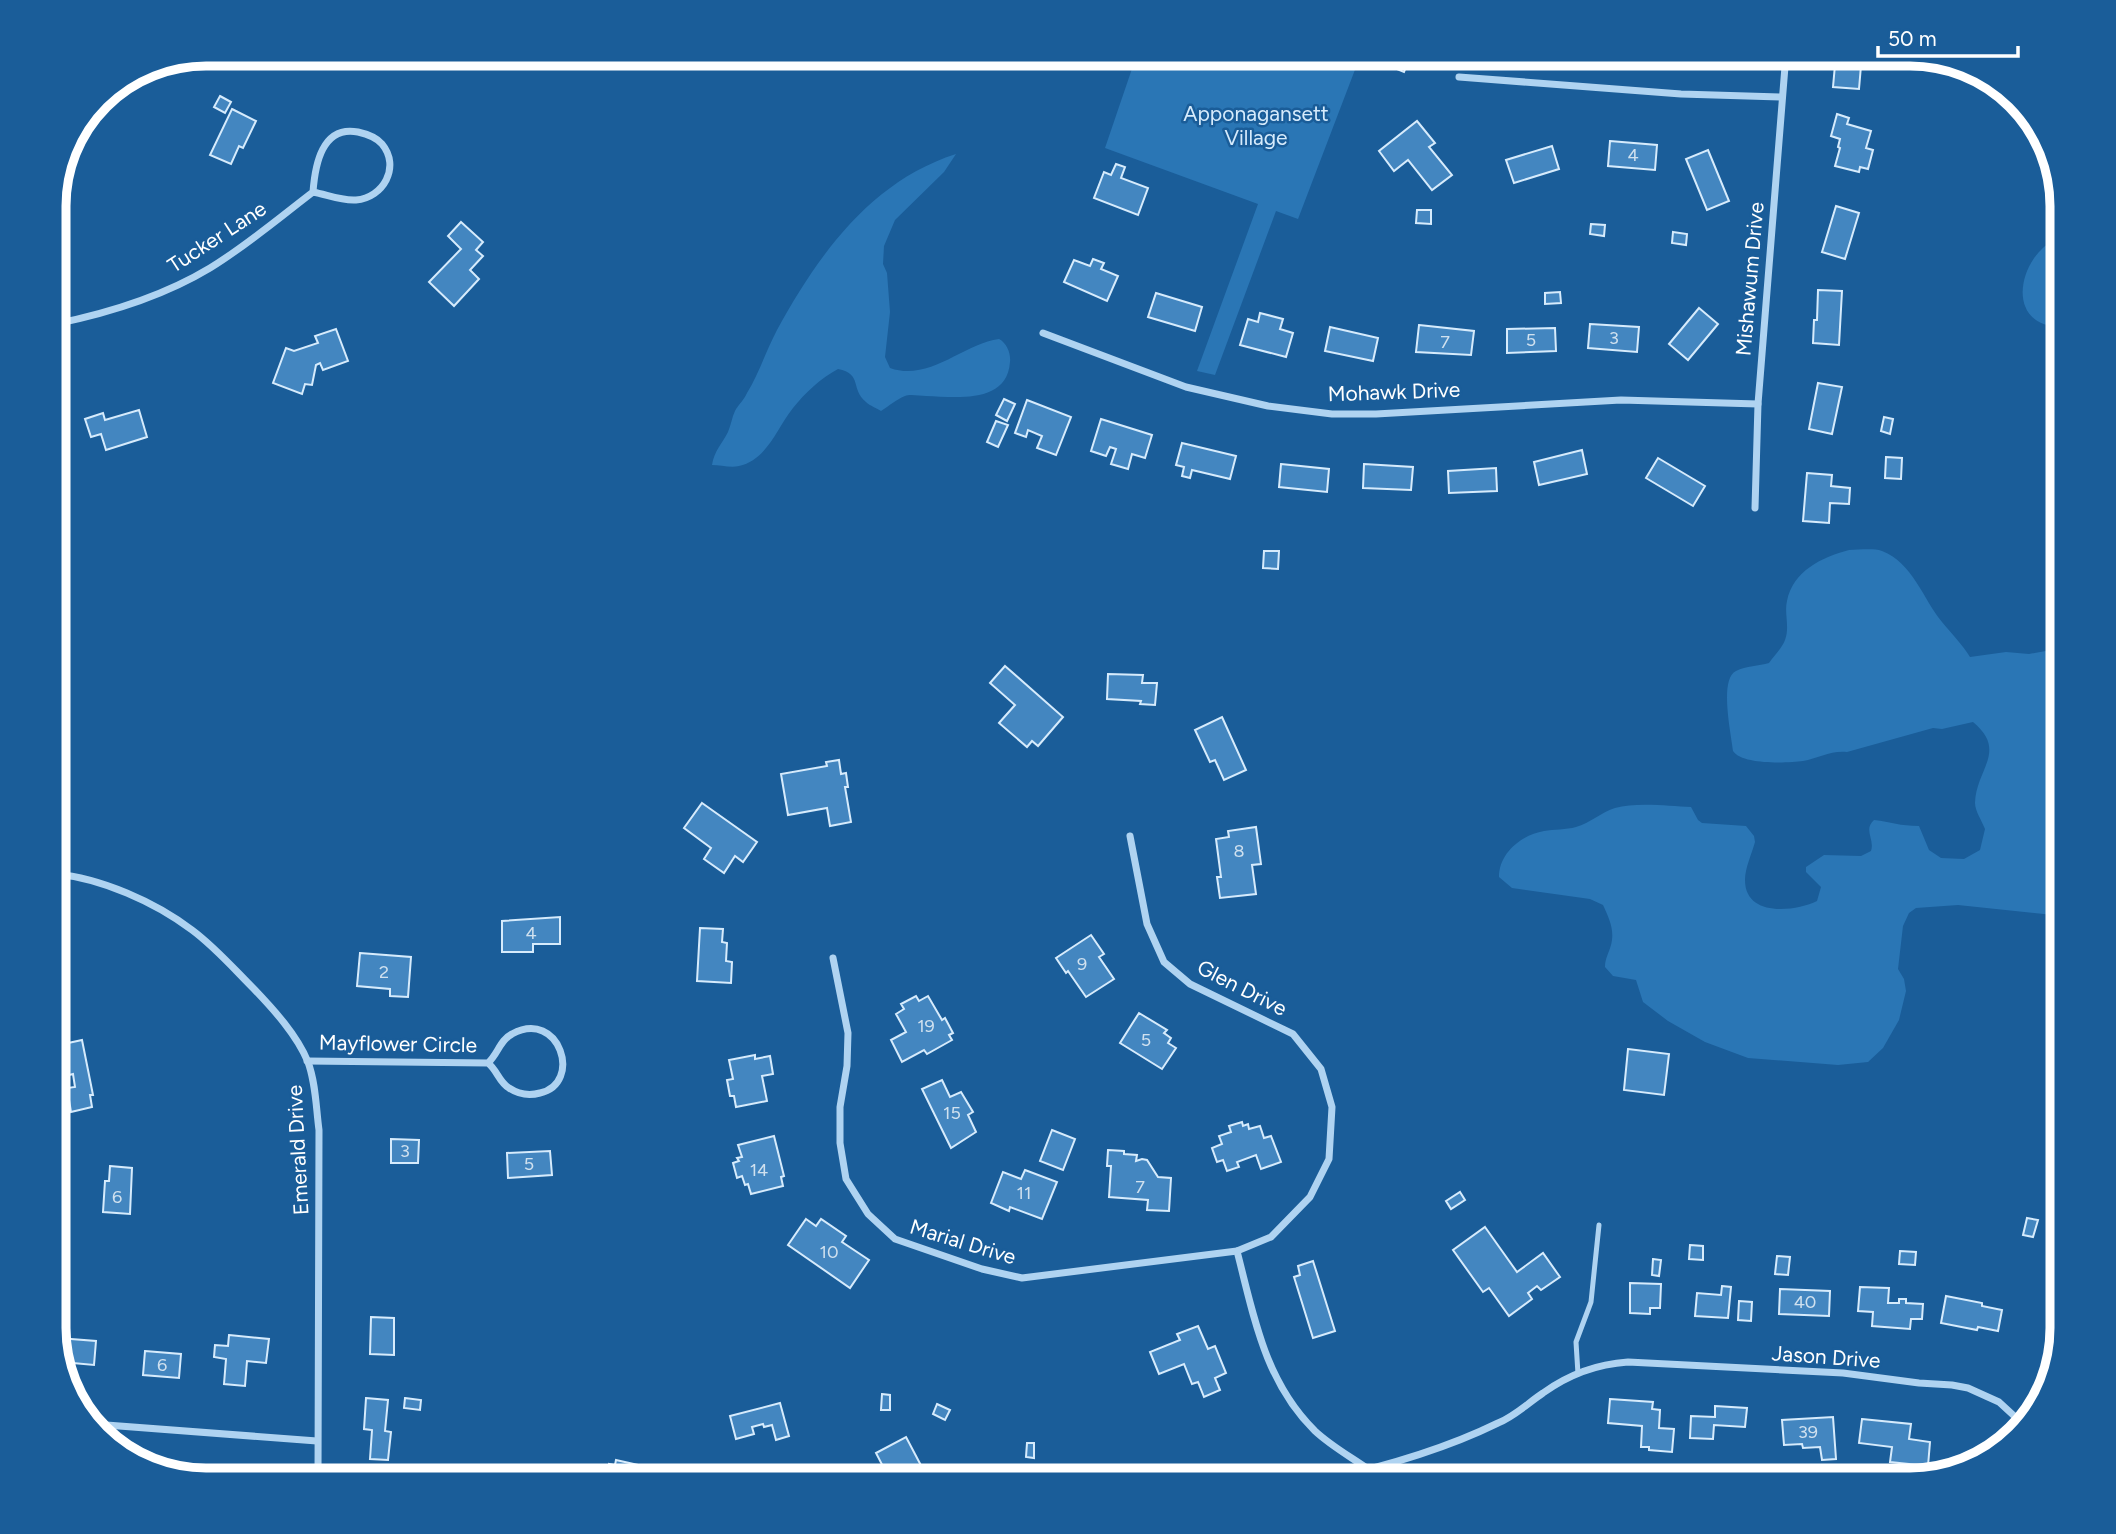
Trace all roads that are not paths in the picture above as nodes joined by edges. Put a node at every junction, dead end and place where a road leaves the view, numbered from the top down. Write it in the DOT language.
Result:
graph roads {
  1 [pos="1785,66"];
  2 [pos="1459,77"];
  3 [pos="1782,97"];
  4 [pos="313,192"];
  5 [pos="67,321"];
  6 [pos="1043,333"];
  7 [pos="1758,404"];
  8 [pos="1755,508"];
  9 [pos="1130,836"];
  10 [pos="67,876"];
  11 [pos="833,958"];
  12 [pos="307,1060"];
  13 [pos="488,1063"];
  14 [pos="1599,1225"];
  15 [pos="1237,1251"];
  16 [pos="1578,1374"];
  17 [pos="2016,1418"];
  18 [pos="107,1425"];
  19 [pos="317,1441"];
  20 [pos="318,1468"];
  21 [pos="1367,1468"];
  22 [pos="1371,1468"];
  1 -- 3 [label="street, Mishawum Drive"];
  2 -- 3 [label="street"];
  3 -- 7 [label="street, Mishawum Drive"];
  4 -- 4 [label="street"];
  4 -- 5 [label="street, Tucker Lane"];
  6 -- 7 [label="street, Mohawk Drive"];
  7 -- 8 [label="street, Mishawum Drive"];
  9 -- 15 [label="street, Glen Drive"];
  10 -- 12 [label="street, Emerald Drive"];
  11 -- 15 [label="street, Marial Drive"];
  12 -- 13 [label="street, Mayflower Circle"];
  12 -- 19 [label="street, Emerald Drive"];
  13 -- 13 [label="street, Mayflower Circle"];
  14 -- 16 [label="lane"];
  15 -- 21 [label="street"];
  16 -- 17 [label="street, Jason Drive"];
  16 -- 22 [label="street, Jason Drive"];
  18 -- 19 [label="street"];
  19 -- 20 [label="street, Emerald Drive"];
}
